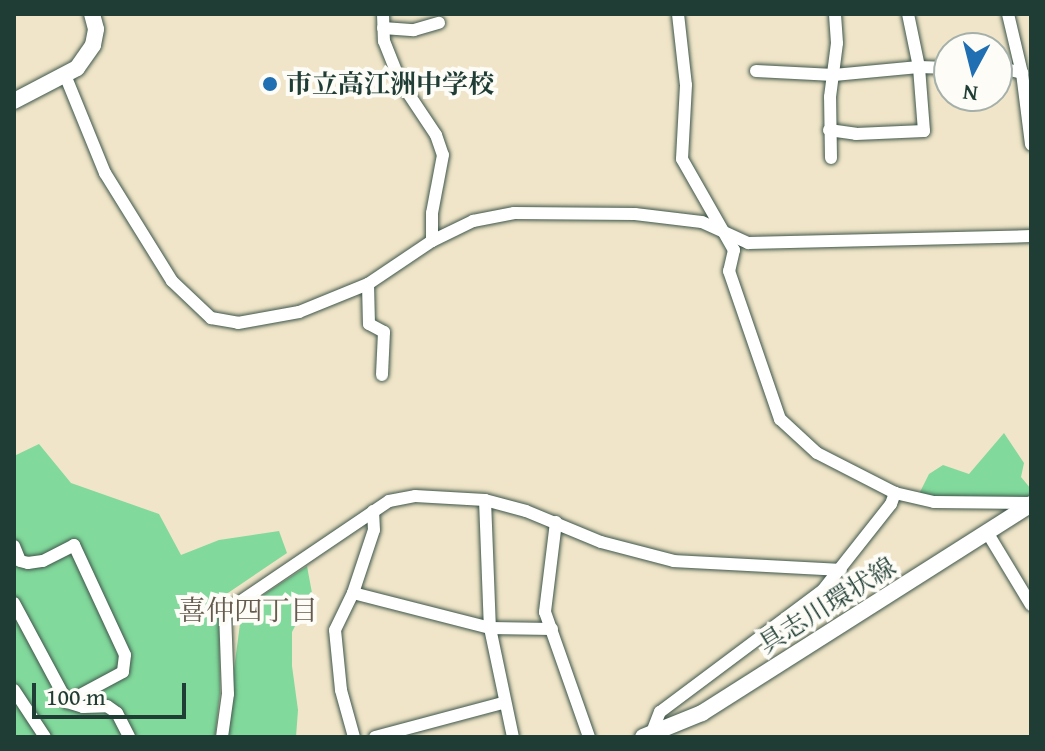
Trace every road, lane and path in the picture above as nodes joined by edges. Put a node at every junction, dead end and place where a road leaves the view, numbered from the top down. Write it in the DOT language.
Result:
graph roads {
  1 [pos="92,14"];
  2 [pos="383,14"];
  3 [pos="678,14"];
  4 [pos="835,14"];
  5 [pos="908,14"];
  6 [pos="1008,14"];
  7 [pos="439,23"];
  8 [pos="383,28"];
  9 [pos="919,67"];
  10 [pos="933,67"];
  11 [pos="756,71"];
  12 [pos="1013,71"];
  13 [pos="1022,73"];
  14 [pos="65,75"];
  15 [pos="834,75"];
  16 [pos="14,101"];
  17 [pos="829,130"];
  18 [pos="1031,144"];
  19 [pos="831,158"];
  20 [pos="720,230"];
  21 [pos="1031,236"];
  22 [pos="432,241"];
  23 [pos="368,284"];
  24 [pos="382,375"];
  25 [pos="895,493"];
  26 [pos="485,500"];
  27 [pos="1031,503"];
  28 [pos="373,511"];
  29 [pos="556,522"];
  30 [pos="987,532"];
  31 [pos="14,546"];
  32 [pos="841,570"];
  33 [pos="353,593"];
  34 [pos="14,603"];
  35 [pos="1031,605"];
  36 [pos="490,628"];
  37 [pos="552,629"];
  38 [pos="14,690"];
  39 [pos="67,702"];
  40 [pos="503,703"];
  41 [pos="647,736"];
  42 [pos="45,737"];
  43 [pos="129,737"];
  44 [pos="222,737"];
  45 [pos="354,737"];
  46 [pos="375,737"];
  47 [pos="513,737"];
  48 [pos="589,737"];
  1 -- 14 [label="main road"];
  2 -- 8 [label="street"];
  3 -- 20 [label="street"];
  4 -- 15 [label="street"];
  5 -- 9 [label="street"];
  6 -- 13 [label="street"];
  7 -- 8 [label="street"];
  8 -- 22 [label="street"];
  9 -- 10 [label="street"];
  9 -- 15 [label="street"];
  9 -- 17 [label="street"];
  11 -- 15 [label="street"];
  12 -- 13 [label="street"];
  13 -- 18 [label="street"];
  14 -- 16 [label="main road"];
  14 -- 23 [label="street"];
  15 -- 17 [label="street"];
  17 -- 19 [label="street"];
  20 -- 21 [label="street"];
  20 -- 22 [label="street"];
  20 -- 25 [label="street"];
  22 -- 23 [label="street"];
  23 -- 24 [label="street"];
  25 -- 27 [label="street"];
  25 -- 32 [label="street"];
  26 -- 28 [label="street"];
  26 -- 29 [label="street"];
  26 -- 36 [label="street"];
  27 -- 30 [label="main road, 具志川環状線"];
  28 -- 33 [label="street"];
  28 -- 44 [label="street"];
  29 -- 32 [label="street"];
  29 -- 37 [label="street"];
  30 -- 35 [label="street"];
  30 -- 41 [label="main road, 具志川環状線"];
  31 -- 39 [label="street"];
  32 -- 41 [label="street"];
  33 -- 36 [label="street"];
  33 -- 45 [label="street"];
  34 -- 39 [label="street"];
  36 -- 37 [label="street"];
  36 -- 40 [label="street"];
  37 -- 48 [label="street"];
  38 -- 42 [label="street"];
  39 -- 43 [label="street"];
  40 -- 46 [label="street"];
  40 -- 47 [label="street"];
}
